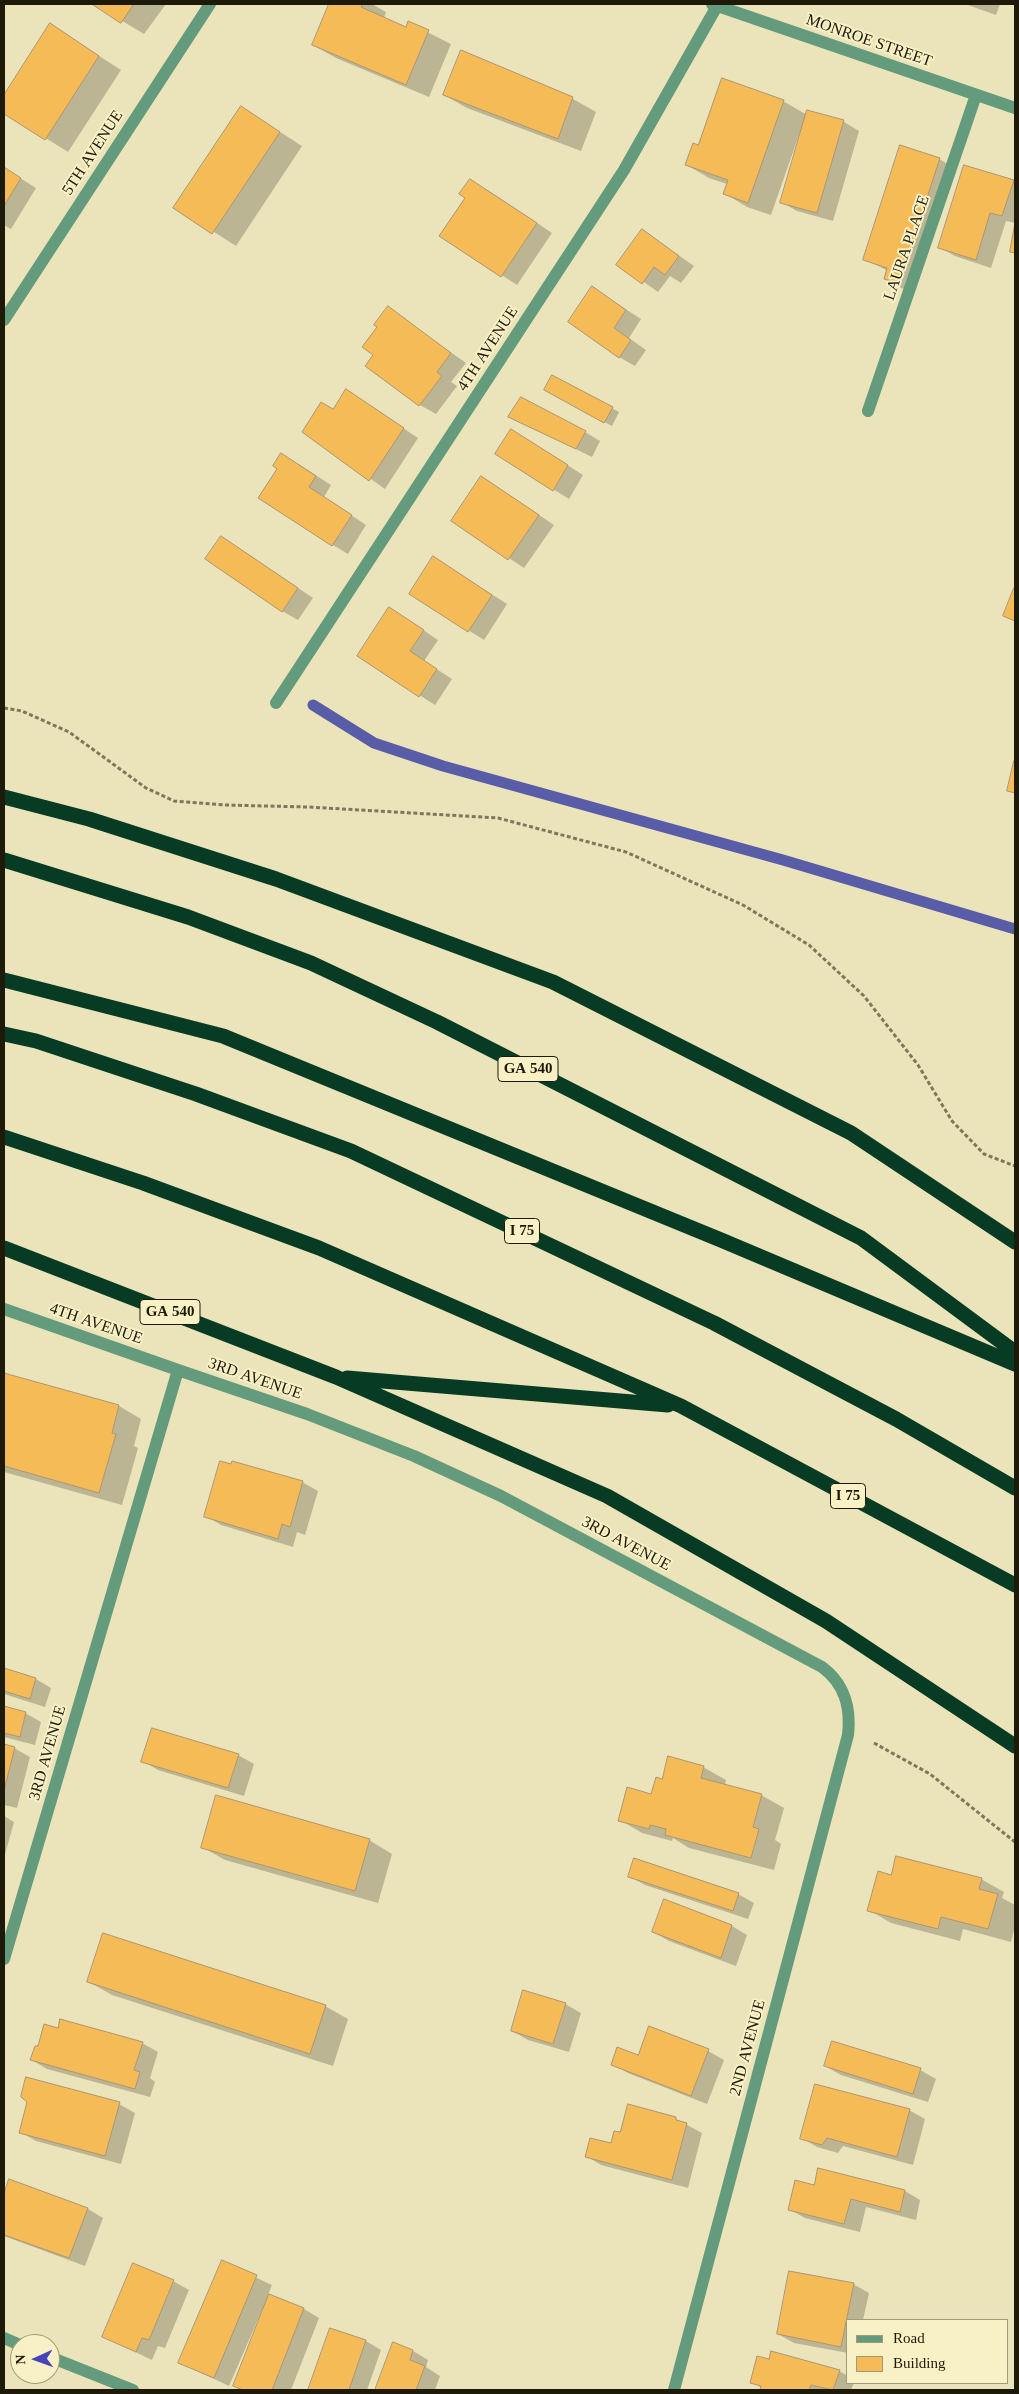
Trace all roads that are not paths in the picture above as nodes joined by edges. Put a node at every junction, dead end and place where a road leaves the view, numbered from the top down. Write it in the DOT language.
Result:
graph roads {
  1 [pos="210,4"];
  2 [pos="715,5"];
  3 [pos="976,95"];
  4 [pos="1015,108"];
  5 [pos="4,320"];
  6 [pos="868,411"];
  7 [pos="276,703"];
  8 [pos="4,797"];
  9 [pos="4,860"];
  10 [pos="4,980"];
  11 [pos="4,1034"];
  12 [pos="4,1137"];
  13 [pos="1015,1242"];
  14 [pos="4,1248"];
  15 [pos="4,1309"];
  16 [pos="1015,1352"];
  17 [pos="1015,1364"];
  18 [pos="178,1370"];
  19 [pos="336,1377"];
  20 [pos="681,1406"];
  21 [pos="1015,1488"];
  22 [pos="1015,1585"];
  23 [pos="848,1713"];
  24 [pos="1015,1746"];
  25 [pos="4,1960"];
  26 [pos="60,2362"];
  27 [pos="133,2390"];
  28 [pos="674,2390"];
  1 -- 5 [label="street, 5TH AVENUE"];
  2 -- 3 [label="street, MONROE STREET"];
  2 -- 7 [label="street, 4TH AVENUE"];
  3 -- 4 [label="street, MONROE STREET"];
  3 -- 6 [label="street, LAURA PLACE"];
  8 -- 13 [label="highway"];
  9 -- 16 [label="highway, GA 540"];
  10 -- 17 [label="highway"];
  11 -- 21 [label="highway, I 75"];
  12 -- 20 [label="highway, I 75"];
  14 -- 19 [label="highway, GA 540"];
  15 -- 18 [label="street, 4TH AVENUE"];
  18 -- 23 [label="street, 3RD AVENUE"];
  18 -- 25 [label="street, 3RD AVENUE"];
  19 -- 20 [label="highway, GA 540"];
  19 -- 24 [label="highway"];
  20 -- 22 [label="highway, I 75"];
  23 -- 28 [label="street, 2ND AVENUE"];
  26 -- 27 [label="street"];
}
